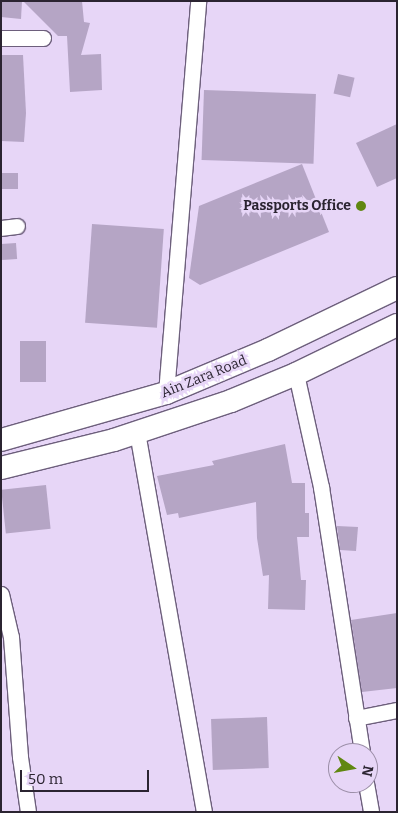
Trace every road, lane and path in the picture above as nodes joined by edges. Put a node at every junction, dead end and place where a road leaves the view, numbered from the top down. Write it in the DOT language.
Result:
graph roads {
  1 [pos="198,1"];
  2 [pos="1,38"];
  3 [pos="44,38"];
  4 [pos="17,226"];
  5 [pos="1,228"];
  6 [pos="397,288"];
  7 [pos="397,325"];
  8 [pos="296,374"];
  9 [pos="166,393"];
  10 [pos="137,432"];
  11 [pos="1,440"];
  12 [pos="1,468"];
  13 [pos="1,594"];
  14 [pos="397,710"];
  15 [pos="356,718"];
  16 [pos="360,743"];
  17 [pos="367,793"];
  18 [pos="28,812"];
  19 [pos="204,812"];
  20 [pos="370,812"];
  1 -- 9 [label="street"];
  2 -- 3 [label="street"];
  4 -- 5 [label="street"];
  6 -- 9 [label="main road, Ain Zara Road"];
  7 -- 8 [label="main road"];
  8 -- 10 [label="main road"];
  8 -- 15 [label="street"];
  9 -- 11 [label="main road, Ain Zara Road"];
  10 -- 12 [label="main road"];
  10 -- 19 [label="street"];
  13 -- 18 [label="street"];
  14 -- 15 [label="street"];
  15 -- 16 [label="street"];
  17 -- 20 [label="street"];
}
